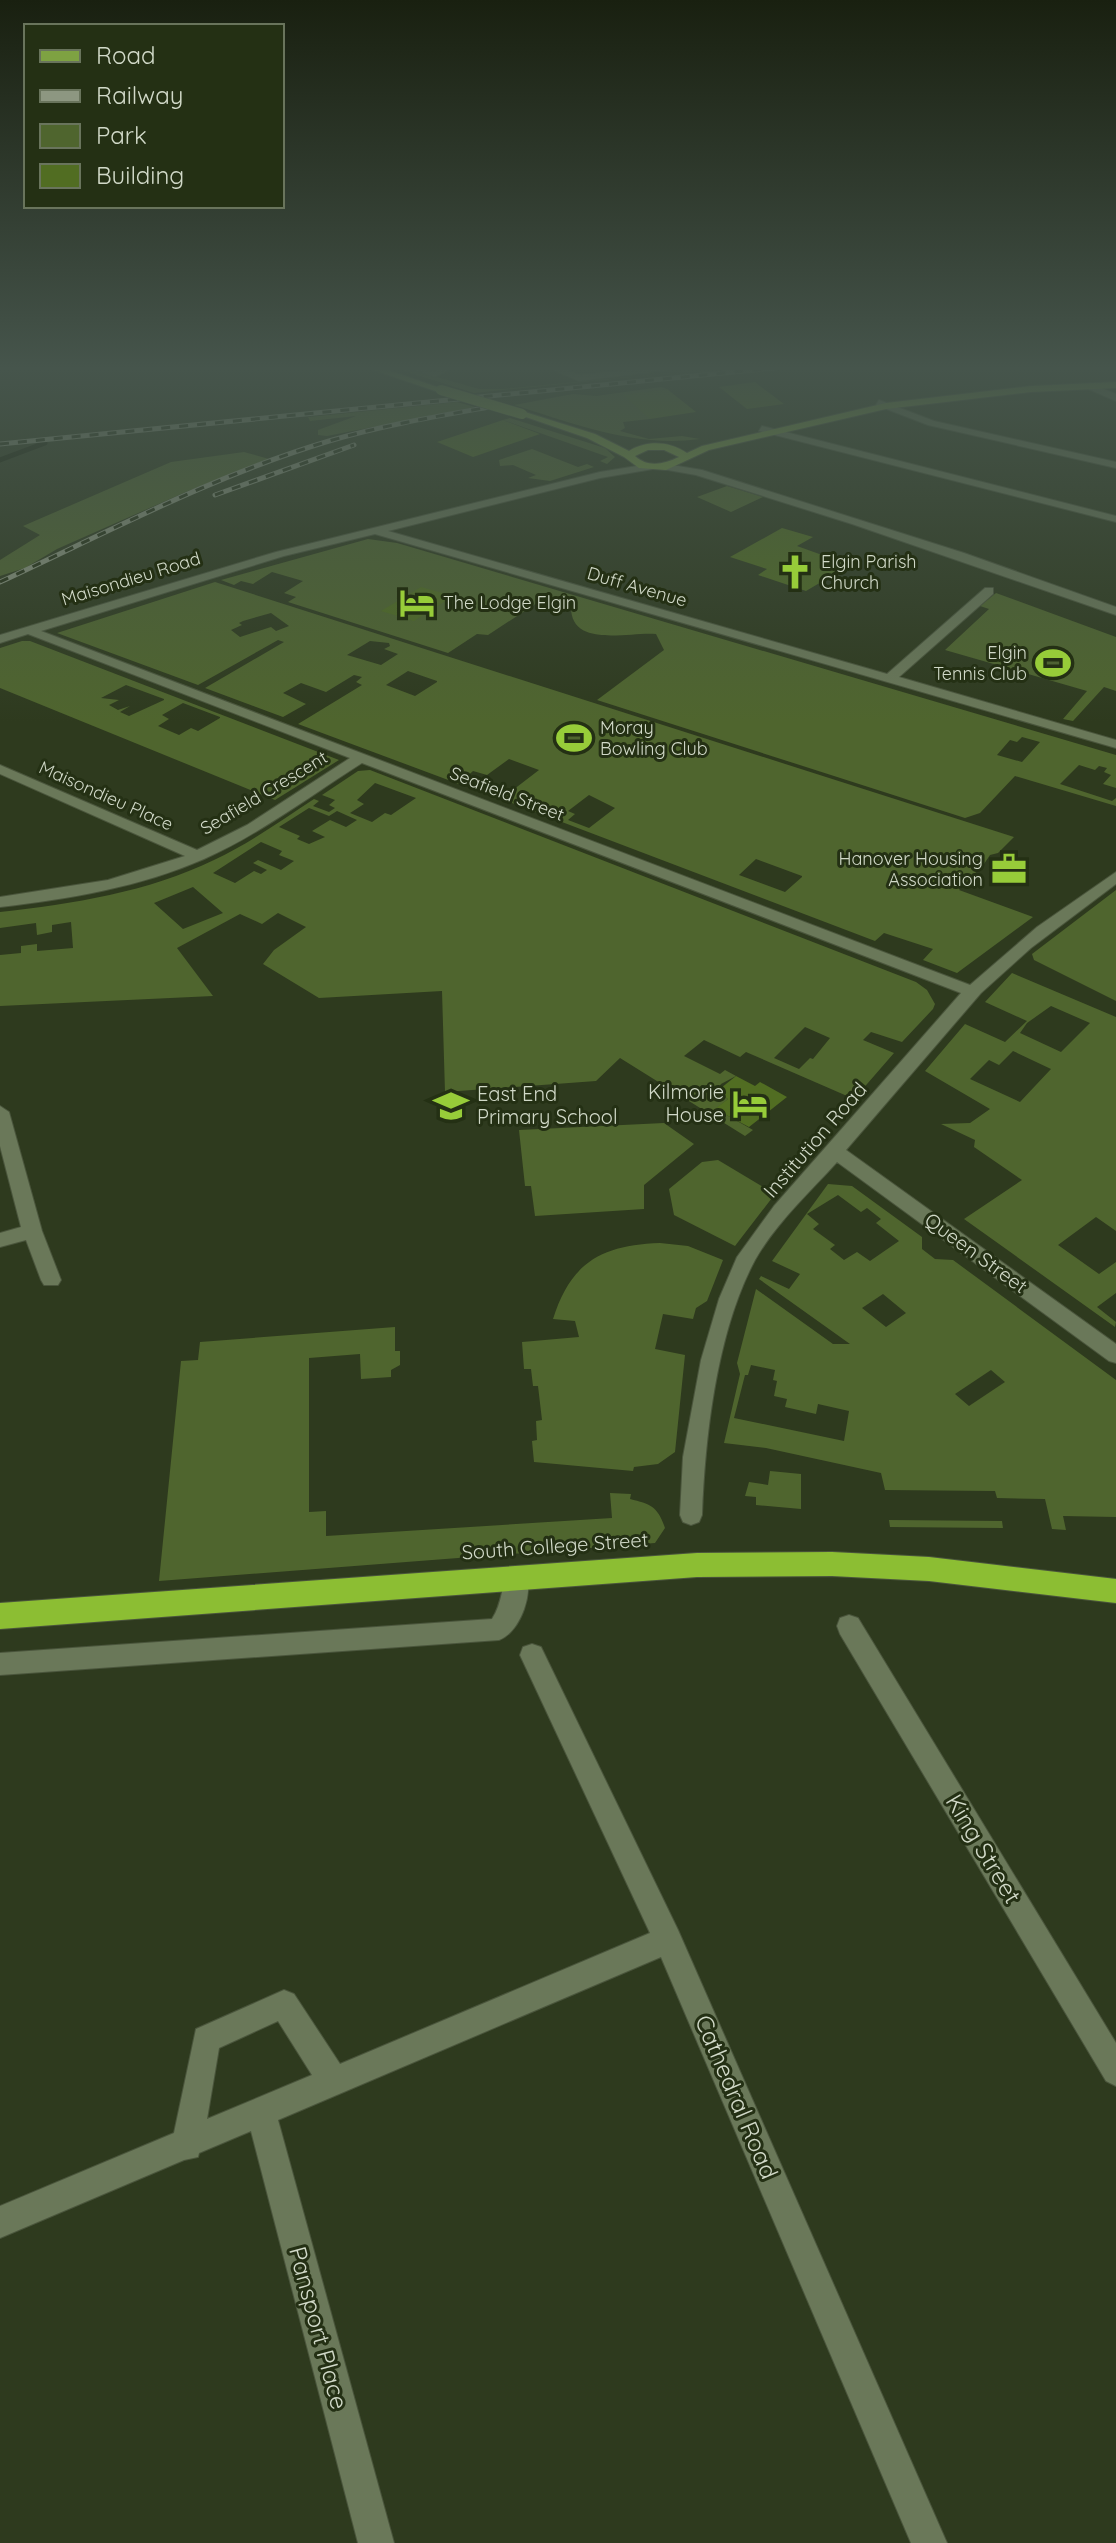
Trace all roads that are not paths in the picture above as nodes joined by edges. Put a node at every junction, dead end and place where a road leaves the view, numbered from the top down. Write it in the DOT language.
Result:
graph roads {
  1 [pos="560,485"];
  2 [pos="738,485"];
  3 [pos="979,485"];
  4 [pos="1116,519"];
  5 [pos="374,530"];
  6 [pos="989,591"];
  7 [pos="1116,611"];
  8 [pos="28,630"];
  9 [pos="0,639"];
  10 [pos="889,679"];
  11 [pos="1116,744"];
  12 [pos="361,757"];
  13 [pos="0,769"];
  14 [pos="198,856"];
  15 [pos="1116,877"];
  16 [pos="0,902"];
  17 [pos="973,992"];
  18 [pos="0,1112"];
  19 [pos="835,1151"];
  20 [pos="32,1231"];
  21 [pos="0,1240"];
  22 [pos="51,1280"];
  23 [pos="1116,1355"];
  24 [pos="691,1515"];
  25 [pos="517,1576"];
  26 [pos="1115,1591"];
  27 [pos="0,1616"];
  28 [pos="849,1626"];
  29 [pos="532,1655"];
  30 [pos="0,1664"];
  31 [pos="668,1940"];
  32 [pos="1116,2071"];
  33 [pos="334,2082"];
  34 [pos="261,2114"];
  35 [pos="187,2146"];
  36 [pos="0,2222"];
  37 [pos="376,2543"];
  38 [pos="929,2543"];
  1 -- 5 [label="street, Maisondieu Road"];
  2 -- 7 [label="street"];
  3 -- 4 [label="street"];
  5 -- 8 [label="street, Maisondieu Road"];
  5 -- 10 [label="street, Duff Avenue"];
  6 -- 10 [label="street"];
  8 -- 9 [label="street, Maisondieu Road"];
  8 -- 12 [label="street, Seafield Street"];
  10 -- 11 [label="street, Duff Avenue"];
  12 -- 14 [label="street, Seafield Crescent"];
  12 -- 17 [label="street, Seafield Street"];
  13 -- 14 [label="street, Maisondieu Place"];
  14 -- 16 [label="street, Seafield Crescent"];
  15 -- 17 [label="street, Institution Road"];
  17 -- 19 [label="street, Institution Road"];
  18 -- 20 [label="street"];
  19 -- 23 [label="street, Queen Street"];
  19 -- 24 [label="street, Institution Road"];
  20 -- 21 [label="street"];
  20 -- 22 [label="street"];
  25 -- 26 [label="highway, South College Street"];
  25 -- 27 [label="highway, South College Street"];
  25 -- 30 [label="street"];
  28 -- 32 [label="street, King Street"];
  29 -- 31 [label="street, Cathedral Road"];
  31 -- 33 [label="street"];
  31 -- 38 [label="street, Cathedral Road"];
  33 -- 34 [label="street"];
  33 -- 35 [label="street"];
  34 -- 35 [label="street"];
  34 -- 37 [label="street, Pansport Place"];
  35 -- 36 [label="street"];
}
